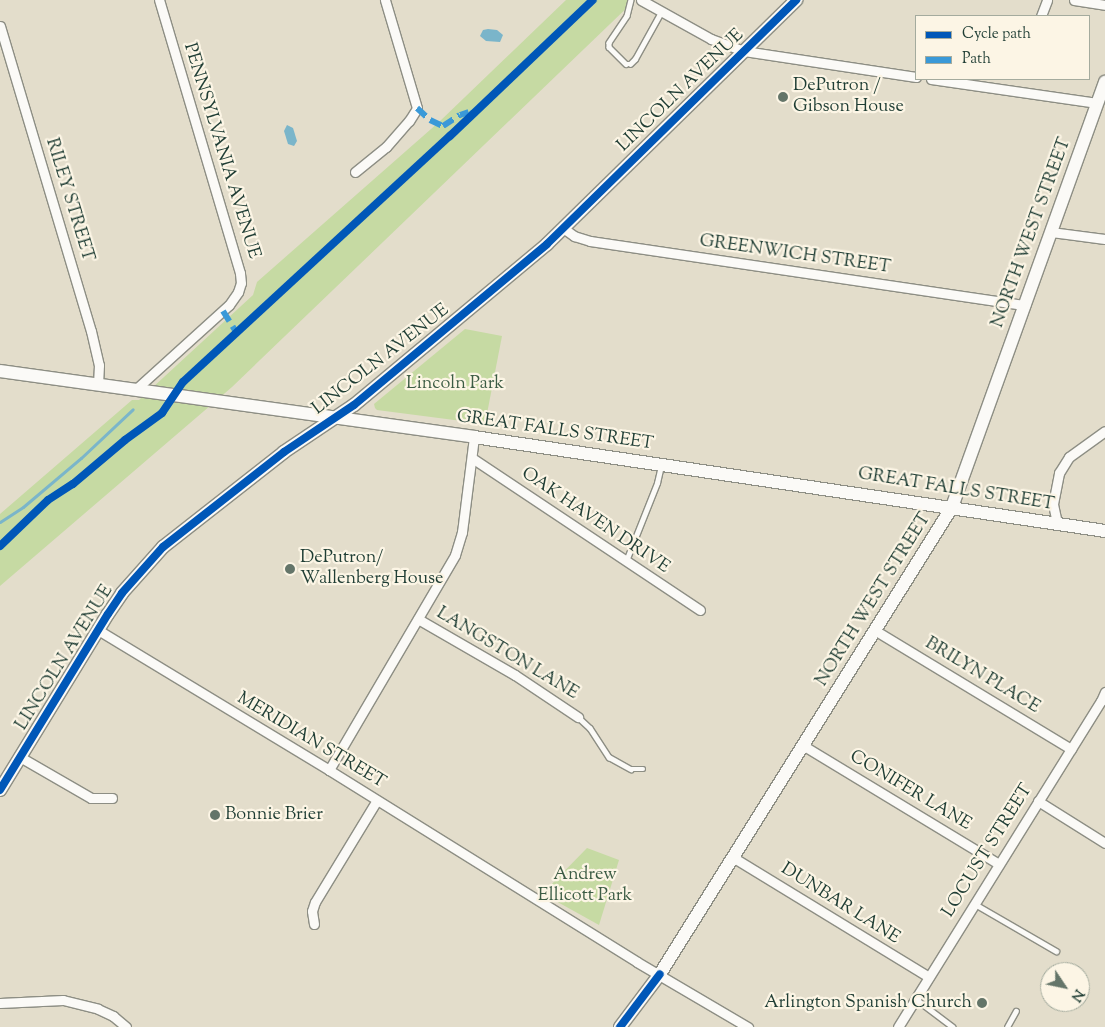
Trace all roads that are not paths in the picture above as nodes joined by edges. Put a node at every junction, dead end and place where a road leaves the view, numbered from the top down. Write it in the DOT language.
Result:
graph roads {
  1 [pos="159,0"];
  2 [pos="385,0"];
  3 [pos="631,0"];
  4 [pos="641,0"];
  5 [pos="796,0"];
  6 [pos="1047,0"];
  7 [pos="1074,0"];
  8 [pos="1105,5"];
  9 [pos="661,12"];
  10 [pos="1042,15"];
  11 [pos="0,26"];
  12 [pos="744,51"];
  13 [pos="915,77"];
  14 [pos="938,80"];
  15 [pos="1105,82"];
  16 [pos="1097,103"];
  17 [pos="355,172"];
  18 [pos="563,228"];
  19 [pos="1051,232"];
  20 [pos="1105,239"];
  21 [pos="1025,305"];
  22 [pos="0,371"];
  23 [pos="98,384"];
  24 [pos="136,389"];
  25 [pos="337,418"];
  26 [pos="1105,431"];
  27 [pos="474,437"];
  28 [pos="472,458"];
  29 [pos="661,464"];
  30 [pos="952,507"];
  31 [pos="1057,523"];
  32 [pos="1105,531"];
  33 [pos="626,561"];
  34 [pos="700,610"];
  35 [pos="418,619"];
  36 [pos="98,630"];
  37 [pos="876,631"];
  38 [pos="1104,695"];
  39 [pos="578,717"];
  40 [pos="804,746"];
  41 [pos="1071,749"];
  42 [pos="20,757"];
  43 [pos="643,769"];
  44 [pos="329,770"];
  45 [pos="0,790"];
  46 [pos="112,798"];
  47 [pos="377,800"];
  48 [pos="1038,801"];
  49 [pos="1105,843"];
  50 [pos="734,858"];
  51 [pos="999,864"];
  52 [pos="974,903"];
  53 [pos="314,924"];
  54 [pos="1056,951"];
  55 [pos="660,974"];
  56 [pos="929,977"];
  57 [pos="916,999"];
  58 [pos="0,1003"];
  59 [pos="1016,1011"];
  60 [pos="126,1027"];
  61 [pos="620,1027"];
  62 [pos="748,1027"];
  63 [pos="898,1027"];
  64 [pos="953,1027"];
  65 [pos="1007,1027"];
  1 -- 24 [label="street, PENNSYLVANIA AVENUE"];
  2 -- 17 [label="street"];
  3 -- 9 [label="lane"];
  4 -- 9 [label="street"];
  5 -- 12 [label="main road, LINCOLN AVENUE"];
  6 -- 10 [label="street"];
  7 -- 8 [label="street"];
  9 -- 12 [label="street"];
  11 -- 23 [label="street, RILEY STREET"];
  12 -- 13 [label="street"];
  12 -- 18 [label="main road, LINCOLN AVENUE"];
  14 -- 16 [label="street"];
  15 -- 16 [label="main road, NORTH WEST STREET"];
  16 -- 19 [label="main road, NORTH WEST STREET"];
  18 -- 21 [label="street, GREENWICH STREET"];
  18 -- 25 [label="main road, LINCOLN AVENUE"];
  19 -- 20 [label="street"];
  19 -- 21 [label="main road, NORTH WEST STREET"];
  21 -- 30 [label="main road, NORTH WEST STREET"];
  22 -- 23 [label="main road, GREAT FALLS STREET"];
  23 -- 24 [label="main road, GREAT FALLS STREET"];
  24 -- 25 [label="main road, GREAT FALLS STREET"];
  25 -- 27 [label="main road, GREAT FALLS STREET"];
  25 -- 36 [label="main road, LINCOLN AVENUE"];
  26 -- 31 [label="street"];
  27 -- 28 [label="street"];
  27 -- 29 [label="main road, GREAT FALLS STREET"];
  28 -- 33 [label="street, OAK HAVEN DRIVE"];
  28 -- 35 [label="street"];
  29 -- 30 [label="main road, GREAT FALLS STREET"];
  29 -- 33 [label="lane"];
  30 -- 31 [label="main road, GREAT FALLS STREET"];
  30 -- 37 [label="main road, NORTH WEST STREET"];
  31 -- 32 [label="main road, GREAT FALLS STREET"];
  33 -- 34 [label="street, OAK HAVEN DRIVE"];
  35 -- 39 [label="street, LANGSTON LANE"];
  35 -- 44 [label="street"];
  36 -- 42 [label="main road, LINCOLN AVENUE"];
  36 -- 44 [label="street, MERIDIAN STREET"];
  37 -- 40 [label="main road, NORTH WEST STREET"];
  37 -- 41 [label="street, BRILYN PLACE"];
  38 -- 41 [label="street, LOCUST STREET"];
  39 -- 43 [label="lane"];
  40 -- 50 [label="main road, NORTH WEST STREET"];
  40 -- 51 [label="street, CONIFER LANE"];
  41 -- 48 [label="street, LOCUST STREET"];
  42 -- 45 [label="main road, LINCOLN AVENUE"];
  42 -- 46 [label="street"];
  44 -- 47 [label="street, MERIDIAN STREET"];
  47 -- 53 [label="street"];
  47 -- 55 [label="street, MERIDIAN STREET"];
  48 -- 49 [label="street"];
  48 -- 51 [label="street, LOCUST STREET"];
  50 -- 55 [label="main road, NORTH WEST STREET"];
  50 -- 56 [label="street, DUNBAR LANE"];
  51 -- 52 [label="street, LOCUST STREET"];
  52 -- 54 [label="lane"];
  52 -- 56 [label="street, LOCUST STREET"];
  55 -- 61 [label="main road, NORTH WEST STREET"];
  55 -- 62 [label="street"];
  56 -- 57 [label="street, LOCUST STREET"];
  57 -- 63 [label="street, LOCUST STREET"];
  57 -- 64 [label="lane"];
  58 -- 60 [label="street"];
  59 -- 65 [label="lane"];
}
